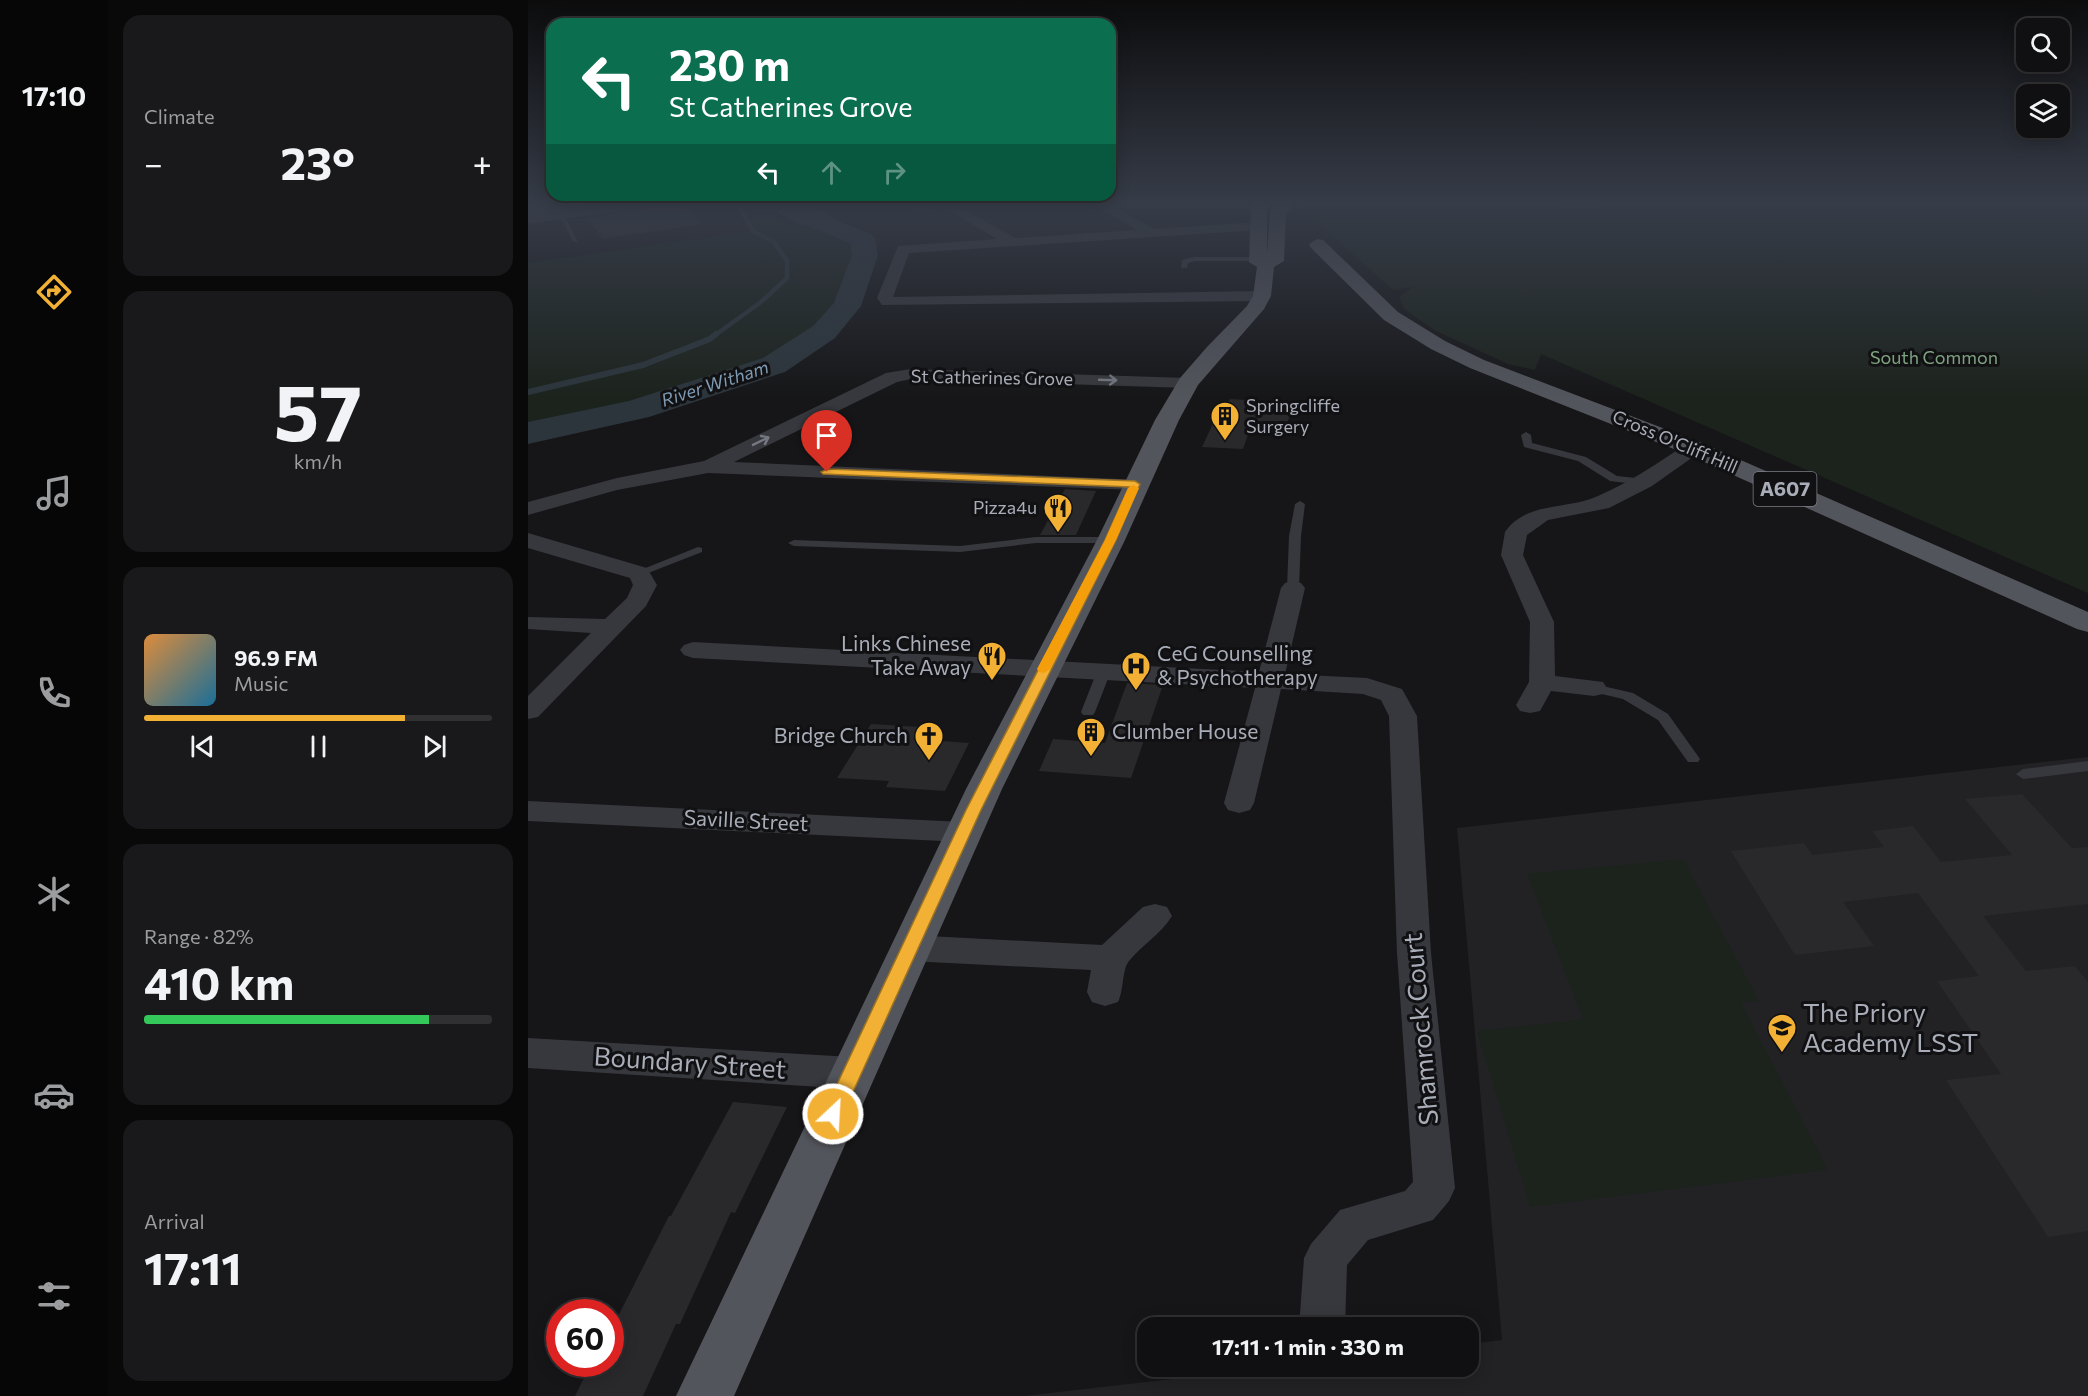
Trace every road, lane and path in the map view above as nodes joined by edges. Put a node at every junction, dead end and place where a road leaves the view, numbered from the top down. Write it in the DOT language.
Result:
graph roads {
  1 [pos="896,269"];
  2 [pos="1107,269"];
  3 [pos="1275,269"];
  4 [pos="1326,269"];
  5 [pos="1188,383"];
  6 [pos="1526,435"];
  7 [pos="1693,448"];
  8 [pos="708,467"];
  9 [pos="1646,482"];
  10 [pos="1135,484"];
  11 [pos="1300,504"];
  12 [pos="528,509"];
  13 [pos="528,540"];
  14 [pos="1110,540"];
  15 [pos="794,543"];
  16 [pos="698,550"];
  17 [pos="639,573"];
  18 [pos="1293,588"];
  19 [pos="534,623"];
  20 [pos="2088,623"];
  21 [pos="611,627"];
  22 [pos="693,650"];
  23 [pos="1044,668"];
  24 [pos="1104,672"];
  25 [pos="1272,680"];
  26 [pos="1542,682"];
  27 [pos="1594,688"];
  28 [pos="1530,705"];
  29 [pos="528,711"];
  30 [pos="1088,712"];
  31 [pos="1694,759"];
  32 [pos="2088,766"];
  33 [pos="2023,774"];
  34 [pos="1239,803"];
  35 [pos="530,811"];
  36 [pos="963,832"];
  37 [pos="1155,916"];
  38 [pos="909,948"];
  39 [pos="1110,958"];
  40 [pos="1105,992"];
  41 [pos="528,1053"];
  42 [pos="852,1073"];
  43 [pos="1323,1317"];
  44 [pos="705,1396"];
  1 -- 2 [label="street"];
  3 -- 5 [label="main road"];
  4 -- 7 [label="main road, Cross O'Cliff Hill / A607"];
  8 -- 5 [label="street, St Catherines Grove, one-way"];
  5 -- 10 [label="main road"];
  6 -- 9 [label="lane"];
  7 -- 9 [label="street"];
  7 -- 20 [label="main road, Cross O'Cliff Hill / A607"];
  8 -- 10 [label="street, St Catherines Grove"];
  8 -- 12 [label="street, St Catherines Grove"];
  9 -- 26 [label="street"];
  10 -- 14 [label="main road"];
  11 -- 18 [label="lane"];
  13 -- 17 [label="street"];
  14 -- 15 [label="lane"];
  14 -- 23 [label="main road"];
  16 -- 17 [label="lane"];
  17 -- 21 [label="street"];
  18 -- 25 [label="street"];
  19 -- 21 [label="street"];
  21 -- 29 [label="street"];
  22 -- 23 [label="street"];
  23 -- 24 [label="street"];
  23 -- 36 [label="main road"];
  24 -- 25 [label="street"];
  24 -- 30 [label="lane"];
  25 -- 34 [label="street"];
  25 -- 43 [label="street, Shamrock Court"];
  26 -- 27 [label="street"];
  26 -- 28 [label="street"];
  27 -- 31 [label="lane"];
  32 -- 33 [label="lane"];
  35 -- 36 [label="street, Saville Street"];
  36 -- 38 [label="main road"];
  37 -- 39 [label="street"];
  38 -- 39 [label="street"];
  38 -- 42 [label="main road"];
  39 -- 40 [label="street"];
  41 -- 42 [label="street, Boundary Street"];
  42 -- 44 [label="main road"];
}
